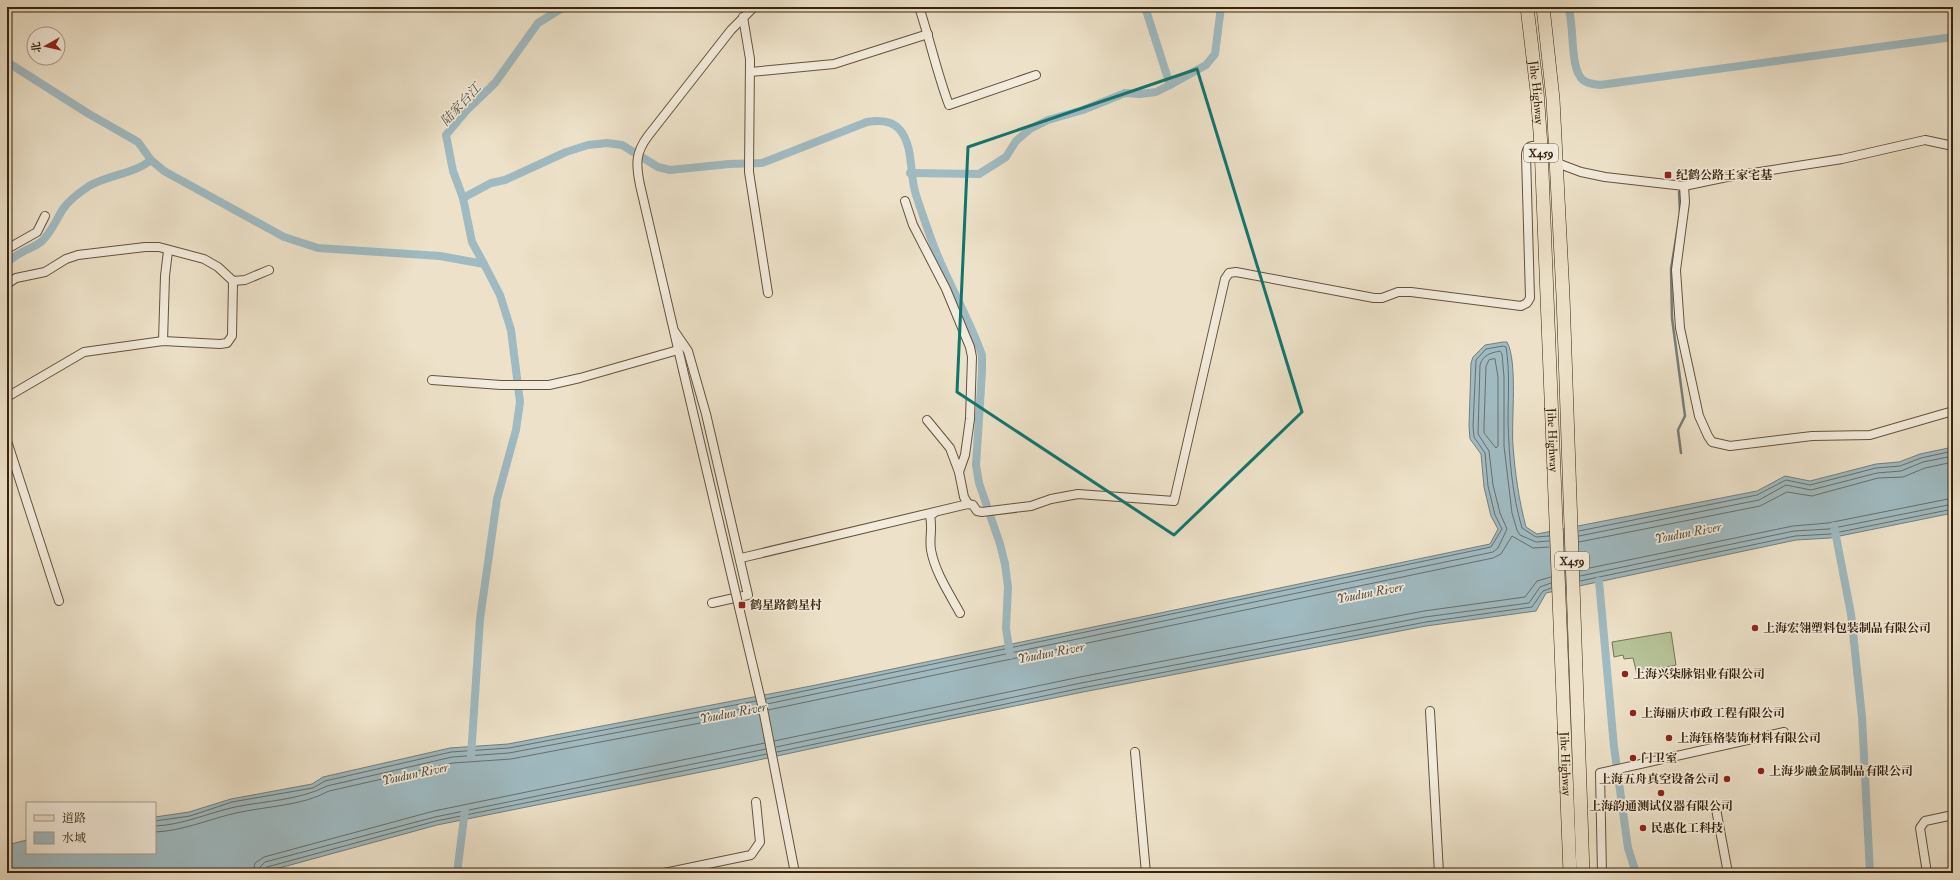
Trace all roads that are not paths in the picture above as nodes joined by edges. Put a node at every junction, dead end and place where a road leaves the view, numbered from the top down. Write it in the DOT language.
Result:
graph roads {
  1 [pos="754,7"];
  2 [pos="919,7"];
  3 [pos="1527,7"];
  4 [pos="1543,7"];
  5 [pos="743,17"];
  6 [pos="928,34"];
  7 [pos="750,72"];
  8 [pos="1036,75"];
  9 [pos="1541,146"];
  10 [pos="1953,146"];
  11 [pos="1557,163"];
  12 [pos="1684,186"];
  13 [pos="905,201"];
  14 [pos="44,216"];
  15 [pos="7,249"];
  16 [pos="168,251"];
  17 [pos="269,270"];
  18 [pos="233,281"];
  19 [pos="7,284"];
  20 [pos="768,293"];
  21 [pos="673,328"];
  22 [pos="163,341"];
  23 [pos="678,350"];
  24 [pos="432,380"];
  25 [pos="7,397"];
  26 [pos="1953,411"];
  27 [pos="927,420"];
  28 [pos="7,441"];
  29 [pos="959,472"];
  30 [pos="968,504"];
  31 [pos="934,513"];
  32 [pos="741,558"];
  33 [pos="60,601"];
  34 [pos="712,603"];
  35 [pos="960,613"];
  36 [pos="1430,711"];
  37 [pos="1784,732"];
  38 [pos="1135,752"];
  39 [pos="756,802"];
  40 [pos="1716,809"];
  41 [pos="1953,815"];
  42 [pos="664,873"];
  43 [pos="795,873"];
  44 [pos="1146,873"];
  45 [pos="1439,873"];
  46 [pos="1570,873"];
  47 [pos="1583,873"];
  48 [pos="1602,873"];
  49 [pos="1728,873"];
  50 [pos="1927,873"];
  1 -- 5 [label="street"];
  2 -- 6 [label="street"];
  3 -- 9 [label="main road, Jihe Highway / X459"];
  4 -- 11 [label="main road, Jihe Highway / X459"];
  5 -- 7 [label="street"];
  5 -- 21 [label="street"];
  6 -- 7 [label="street"];
  6 -- 8 [label="street"];
  7 -- 20 [label="street"];
  9 -- 30 [label="street"];
  9 -- 46 [label="main road, Jihe Highway / X459"];
  10 -- 12 [label="street"];
  11 -- 12 [label="street"];
  11 -- 47 [label="main road, Jihe Highway / X459"];
  12 -- 26 [label="street"];
  13 -- 29 [label="street"];
  14 -- 15 [label="street"];
  16 -- 18 [label="street"];
  16 -- 19 [label="street"];
  16 -- 22 [label="street"];
  17 -- 18 [label="street"];
  18 -- 22 [label="street"];
  21 -- 23 [label="street"];
  21 -- 32 [label="street"];
  22 -- 25 [label="street"];
  23 -- 24 [label="street"];
  23 -- 43 [label="street, bridge"];
  27 -- 29 [label="street"];
  28 -- 33 [label="street"];
  29 -- 30 [label="street"];
  30 -- 31 [label="street"];
  31 -- 32 [label="street"];
  31 -- 35 [label="street"];
  32 -- 34 [label="street"];
  36 -- 45 [label="street"];
  37 -- 48 [label="street"];
  38 -- 44 [label="street"];
  39 -- 42 [label="street"];
  40 -- 49 [label="street"];
  41 -- 50 [label="street"];
}
